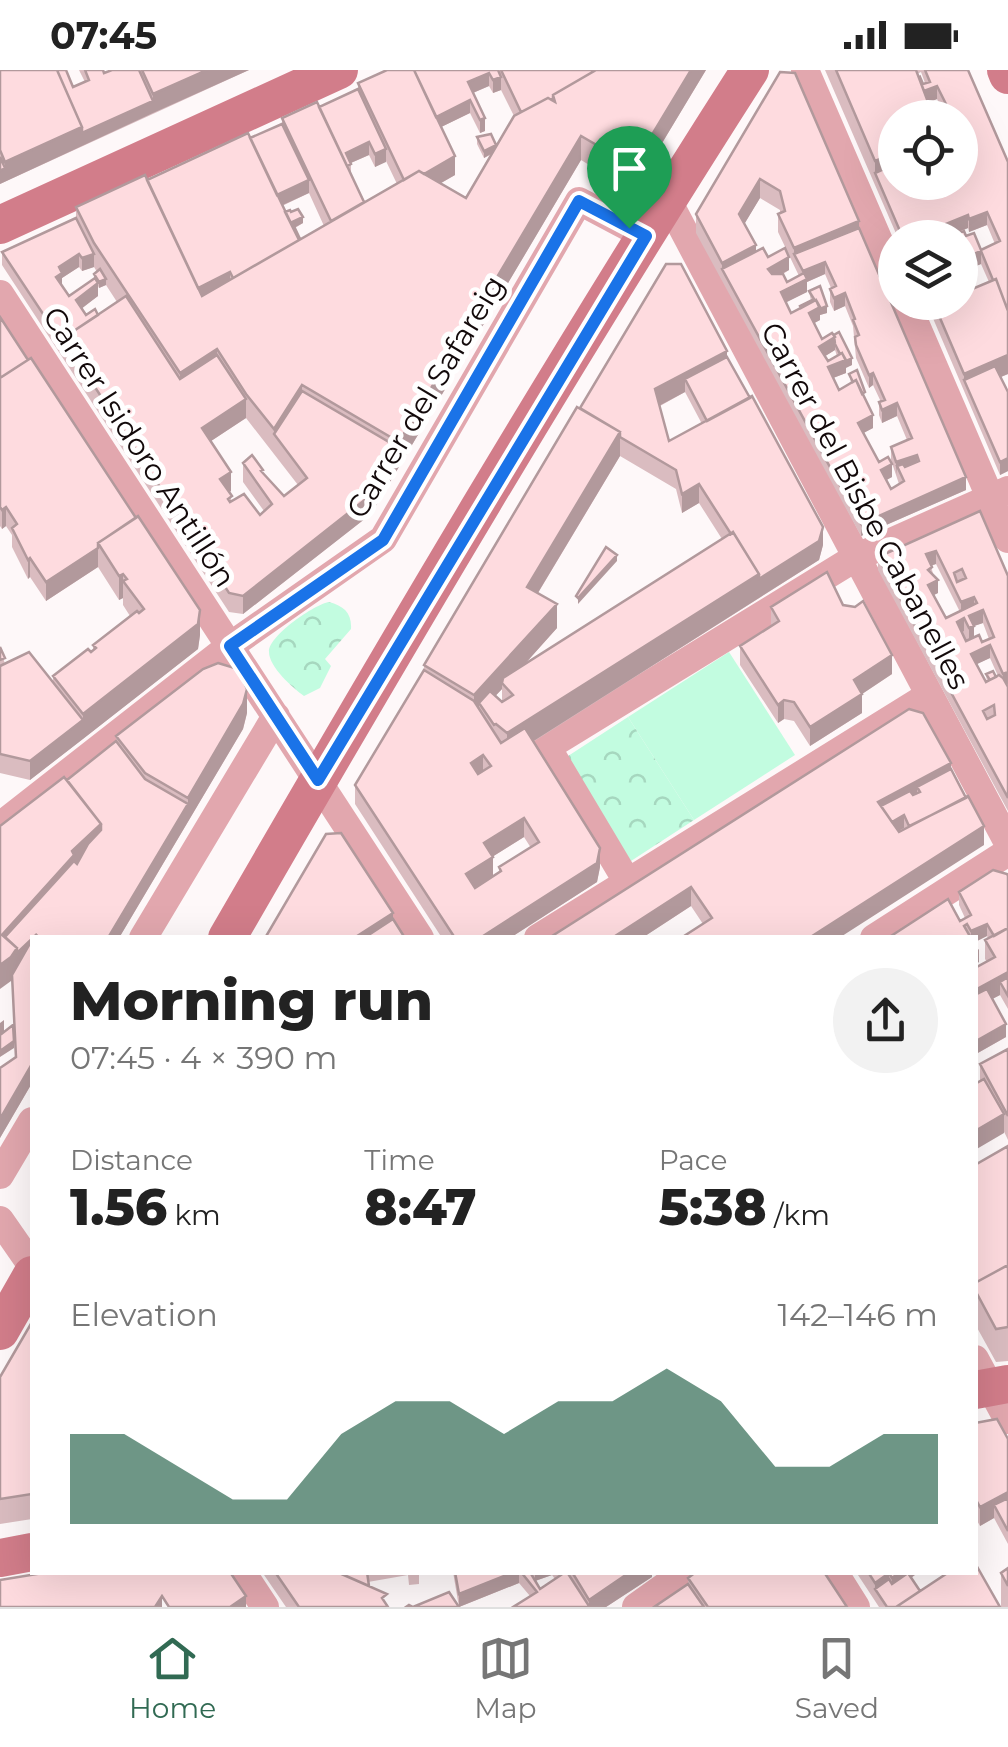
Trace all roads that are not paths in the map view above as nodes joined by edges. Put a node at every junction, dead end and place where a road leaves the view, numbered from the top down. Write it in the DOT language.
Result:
graph roads {
  1 [pos="339,70"];
  2 [pos="750,70"];
  3 [pos="805,70"];
  4 [pos="667,199"];
  5 [pos="0,225"];
  6 [pos="646,236"];
  7 [pos="878,239"];
  8 [pos="0,294"];
  9 [pos="915,320"];
  10 [pos="999,493"];
  11 [pos="1008,539"];
  12 [pos="854,558"];
  13 [pos="230,646"];
  14 [pos="928,696"];
  15 [pos="276,716"];
  16 [pos="318,780"];
  17 [pos="2,820"];
  18 [pos="1008,843"];
  19 [pos="1008,852"];
  20 [pos="628,883"];
  21 [pos="145,935"];
  22 [pos="229,935"];
  23 [pos="418,935"];
  24 [pos="543,935"];
  25 [pos="879,935"];
  26 [pos="30,1124"];
  27 [pos="0,1175"];
  28 [pos="0,1220"];
  29 [pos="30,1263"];
  30 [pos="30,1278"];
  31 [pos="0,1331"];
  32 [pos="30,1552"];
  33 [pos="0,1558"];
  34 [pos="244,1575"];
  35 [pos="682,1575"];
  36 [pos="836,1575"];
  37 [pos="265,1607"];
  38 [pos="636,1607"];
  39 [pos="856,1607"];
  1 -- 5 [label="street"];
  2 -- 4 [label="street"];
  3 -- 7 [label="street"];
  4 -- 6 [label="street"];
  4 -- 12 [label="street, Carrer del Bisbe Cabanelles"];
  6 -- 13 [label="street, Carrer del Safareig"];
  6 -- 16 [label="street"];
  8 -- 13 [label="street, Carrer Isidoro Antillón"];
  9 -- 10 [label="street"];
  10 -- 11 [label="street"];
  10 -- 12 [label="street"];
  12 -- 14 [label="street, Carrer del Bisbe Cabanelles"];
  12 -- 20 [label="street"];
  13 -- 15 [label="street, Carrer Isidoro Antillón"];
  13 -- 17 [label="street, Carrer del Safareig"];
  14 -- 18 [label="street, Carrer del Bisbe Cabanelles"];
  14 -- 20 [label="street"];
  15 -- 16 [label="street, Carrer Isidoro Antillón"];
  15 -- 21 [label="street"];
  16 -- 22 [label="street"];
  16 -- 23 [label="street, Carrer Isidoro Antillón"];
  19 -- 25 [label="street"];
  20 -- 24 [label="street"];
  26 -- 27 [label="street"];
  28 -- 29 [label="street"];
  30 -- 31 [label="street"];
  32 -- 33 [label="street"];
  34 -- 37 [label="street"];
  35 -- 38 [label="street"];
  36 -- 39 [label="street"];
}
